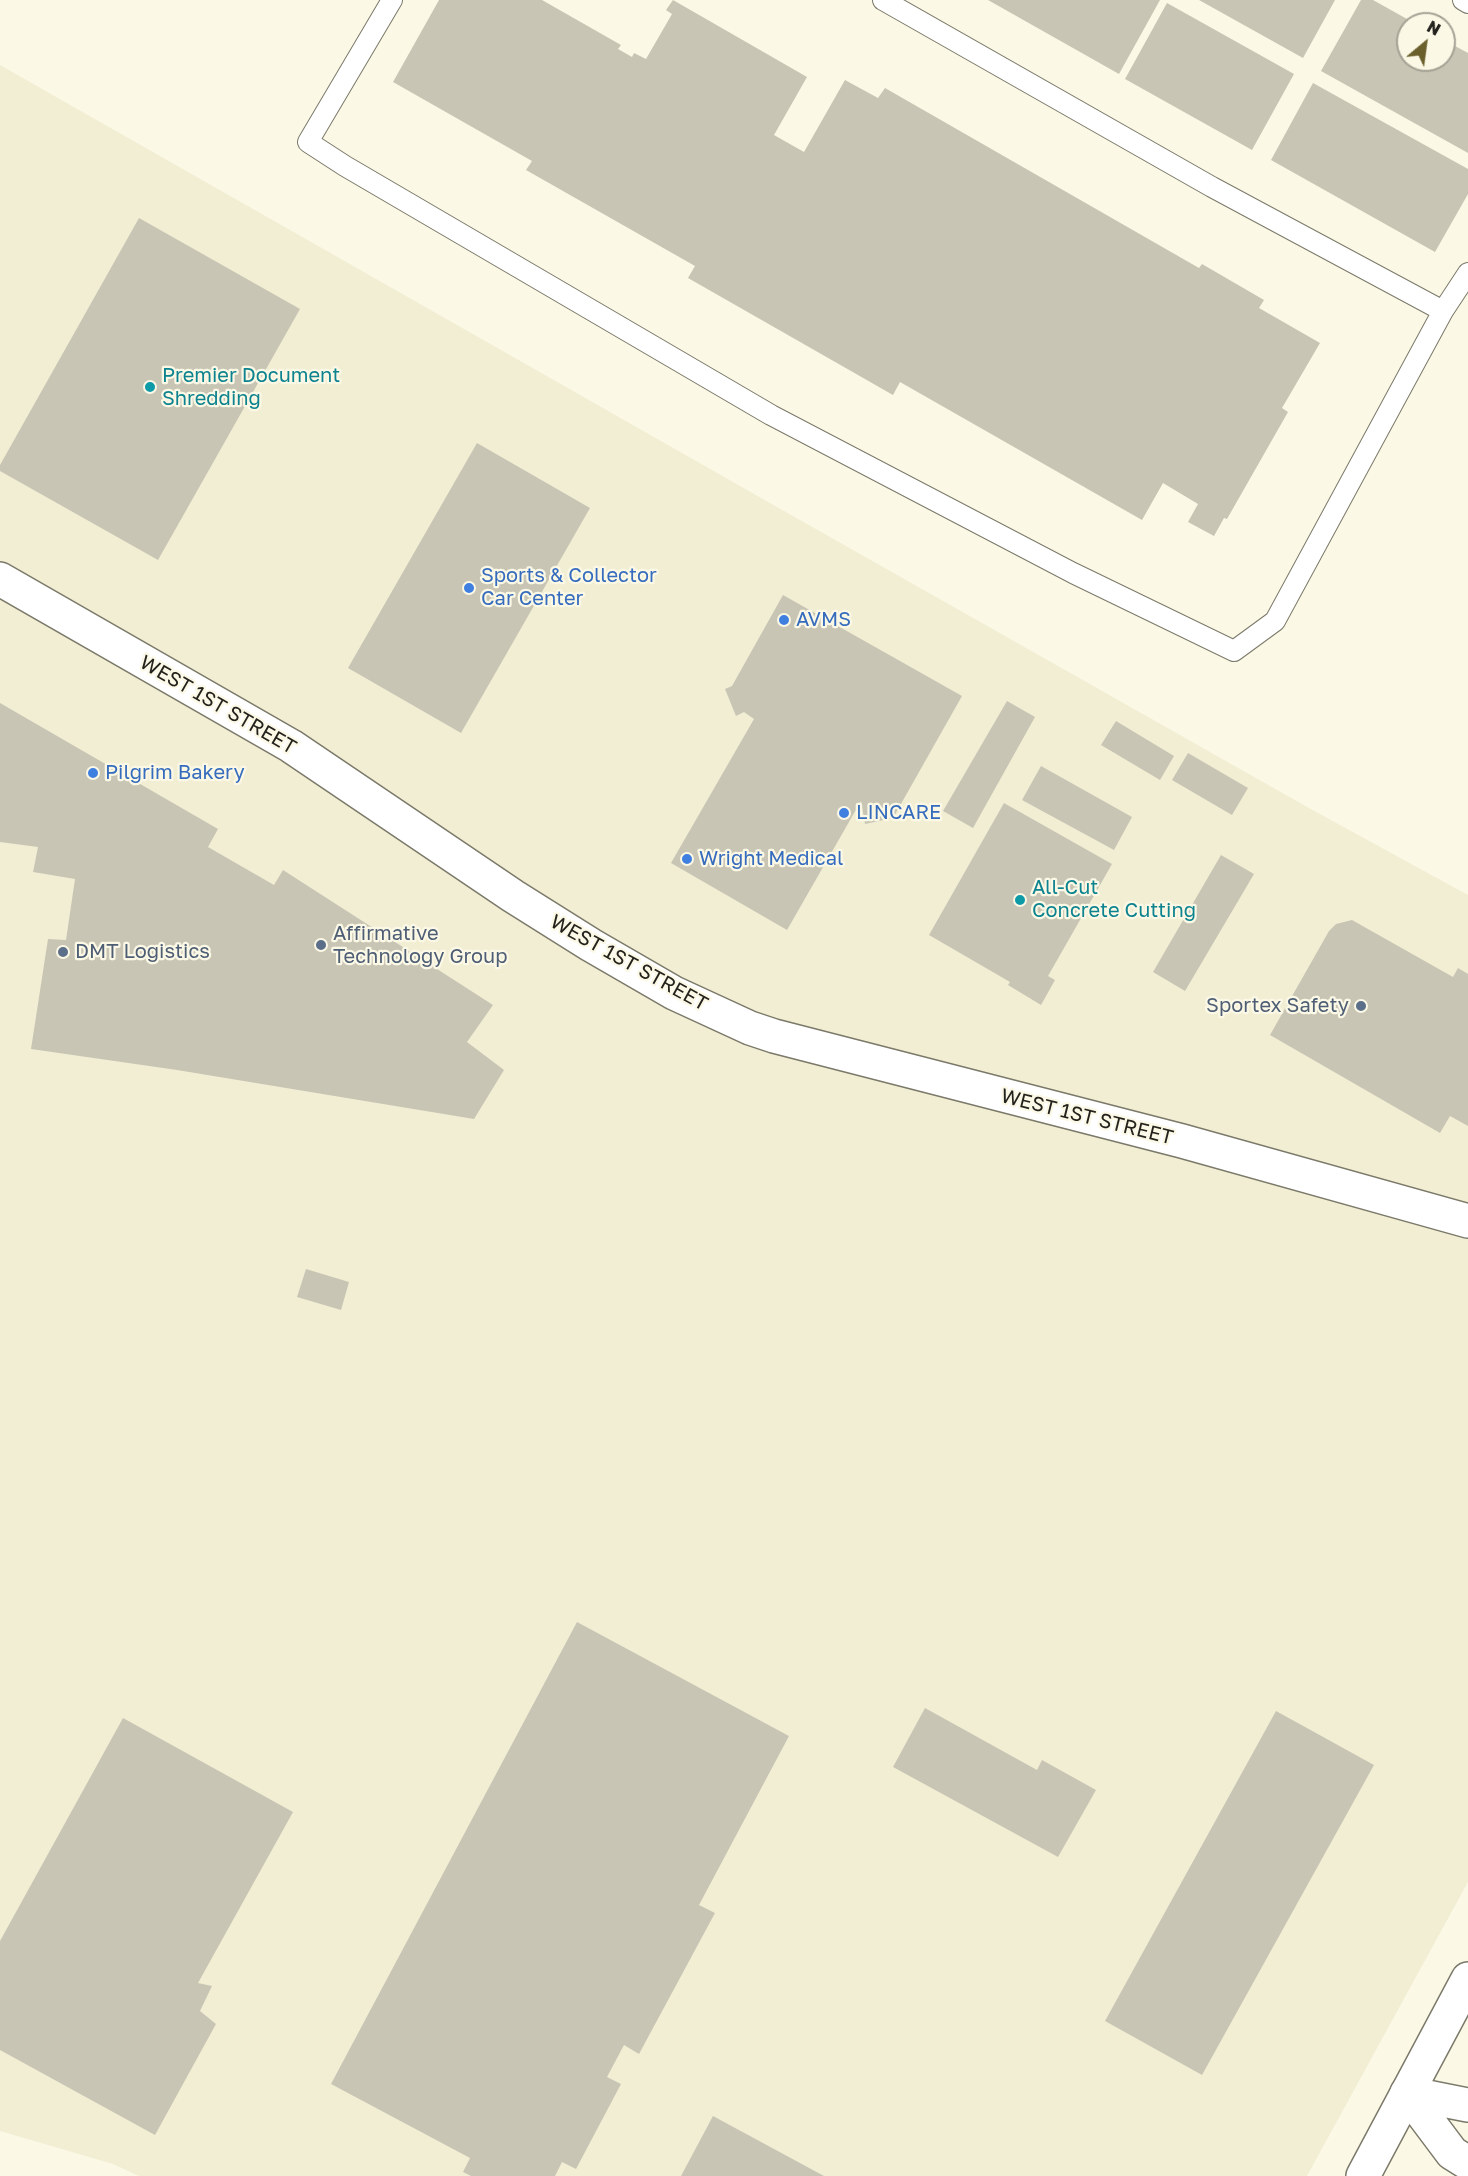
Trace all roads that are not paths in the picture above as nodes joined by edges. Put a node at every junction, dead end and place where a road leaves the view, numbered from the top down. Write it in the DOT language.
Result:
graph roads {
  1 [pos="392,0"];
  2 [pos="883,0"];
  3 [pos="1463,0"];
  4 [pos="1468,3"];
  5 [pos="1468,273"];
  6 [pos="1443,311"];
  7 [pos="0,579"];
  8 [pos="1468,1221"];
  9 [pos="1468,1979"];
  10 [pos="1407,2093"];
  11 [pos="1468,2105"];
  12 [pos="1468,2163"];
  13 [pos="1363,2176"];
  1 -- 6 [label="lane"];
  2 -- 6 [label="lane"];
  3 -- 4 [label="lane"];
  5 -- 6 [label="lane"];
  7 -- 8 [label="street, WEST 1ST STREET"];
  9 -- 10 [label="street"];
  10 -- 11 [label="street"];
  10 -- 12 [label="street"];
  10 -- 13 [label="street"];
}
